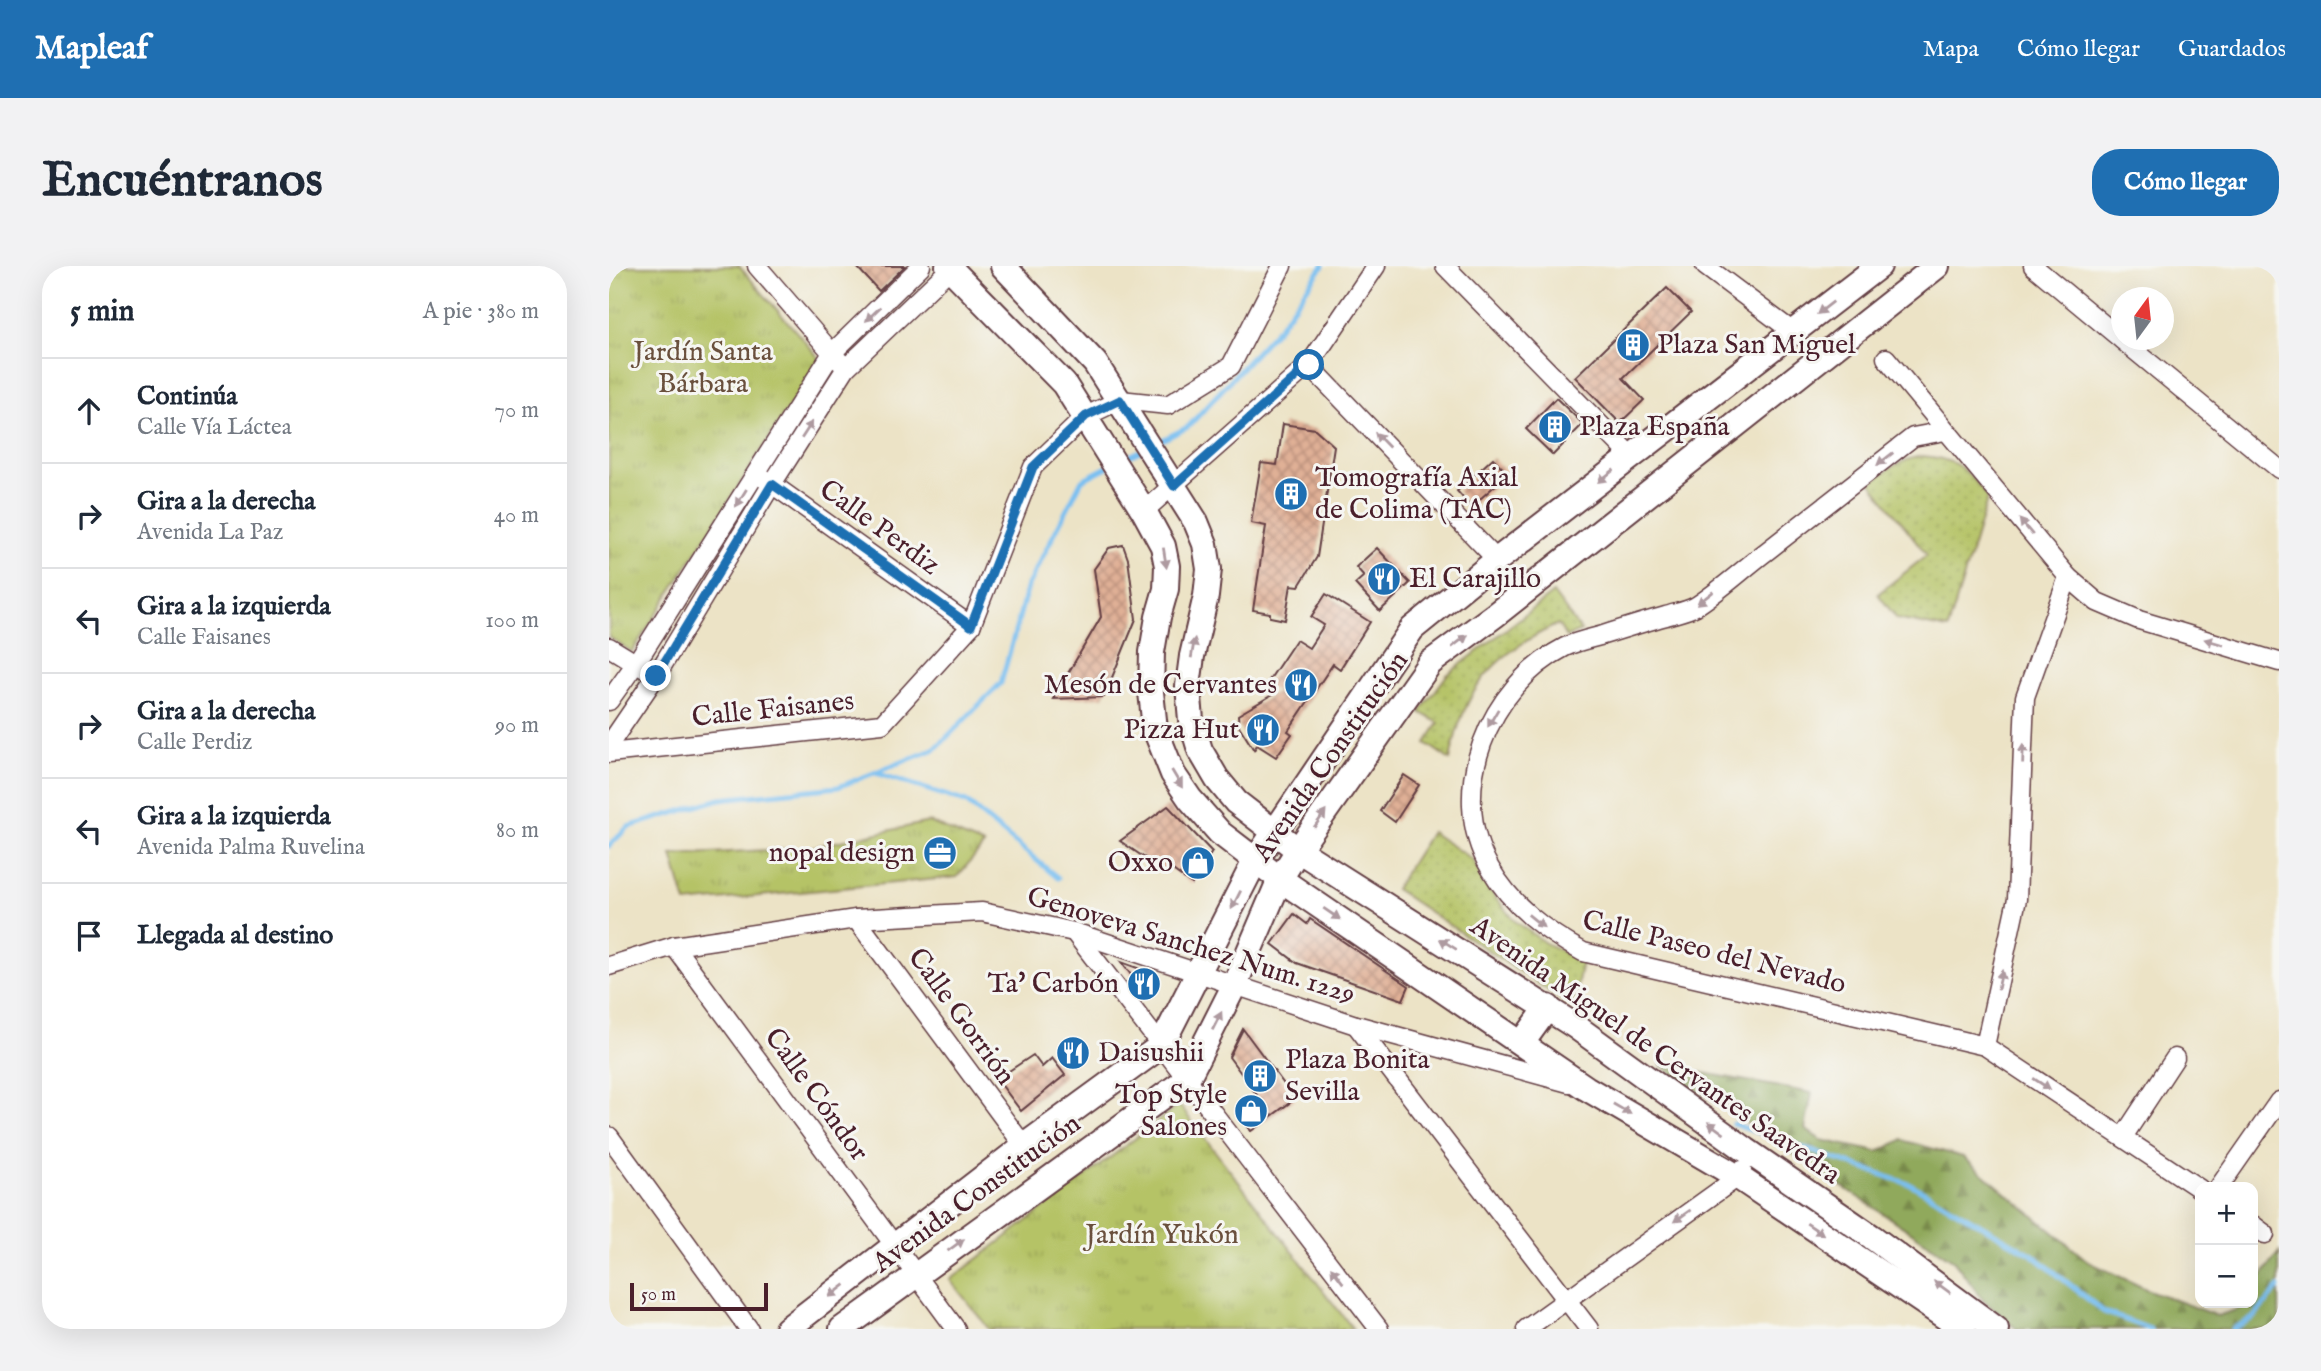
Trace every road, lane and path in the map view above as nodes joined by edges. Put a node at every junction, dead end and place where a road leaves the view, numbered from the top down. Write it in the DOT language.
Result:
graph roads {
  1 [pos="757,266"];
  2 [pos="922,266"];
  3 [pos="1003,266"];
  4 [pos="1282,266"];
  5 [pos="1376,266"];
  6 [pos="1445,266"];
  7 [pos="1705,266"];
  8 [pos="1879,266"];
  9 [pos="1937,266"];
  10 [pos="2033,266"];
  11 [pos="950,267"];
  12 [pos="2111,330"];
  13 [pos="1793,332"];
  14 [pos="2136,350"];
  15 [pos="832,353"];
  16 [pos="1886,358"];
  17 [pos="1309,365"];
  18 [pos="846,368"];
  19 [pos="1120,400"];
  20 [pos="1086,416"];
  21 [pos="1945,431"];
  22 [pos="1632,457"];
  23 [pos="2278,465"];
  24 [pos="756,473"];
  25 [pos="772,484"];
  26 [pos="1174,486"];
  27 [pos="1144,511"];
  28 [pos="1497,560"];
  29 [pos="2068,577"];
  30 [pos="1468,584"];
  31 [pos="1495,615"];
  32 [pos="971,626"];
  33 [pos="609,647"];
  34 [pos="2279,662"];
  35 [pos="636,663"];
  36 [pos="656,676"];
  37 [pos="609,701"];
  38 [pos="609,745"];
  39 [pos="609,753"];
  40 [pos="1273,832"];
  41 [pos="1299,850"];
  42 [pos="1255,861"];
  43 [pos="1280,879"];
  44 [pos="856,919"];
  45 [pos="1074,932"];
  46 [pos="674,946"];
  47 [pos="609,966"];
  48 [pos="1198,973"];
  49 [pos="1235,984"];
  50 [pos="1548,1007"];
  51 [pos="1356,1025"];
  52 [pos="1522,1043"];
  53 [pos="1161,1046"];
  54 [pos="1986,1046"];
  55 [pos="2175,1058"];
  56 [pos="1187,1079"];
  57 [pos="1586,1088"];
  58 [pos="2279,1101"];
  59 [pos="609,1136"];
  60 [pos="2123,1137"];
  61 [pos="1024,1146"];
  62 [pos="1752,1154"];
  63 [pos="1738,1177"];
  64 [pos="2222,1182"];
  65 [pos="2195,1186"];
  66 [pos="895,1247"];
  67 [pos="915,1275"];
  68 [pos="1566,1299"];
  69 [pos="749,1329"];
  70 [pos="787,1329"];
  71 [pos="842,1329"];
  72 [pos="957,1329"];
  73 [pos="1379,1329"];
  74 [pos="1526,1329"];
  75 [pos="1589,1329"];
  76 [pos="1963,1329"];
  77 [pos="1996,1329"];
  1 -- 15 [label="street"];
  2 -- 15 [label="street, one-way"];
  3 -- 19 [label="street, Avenida Miguel de Cervantes Saavedra"];
  4 -- 19 [label="street"];
  5 -- 17 [label="street"];
  6 -- 22 [label="street"];
  7 -- 13 [label="street"];
  8 -- 13 [label="street, Avenida Constitución, one-way"];
  9 -- 31 [label="street, Avenida Constitución"];
  10 -- 12 [label="street"];
  11 -- 18 [label="street"];
  11 -- 20 [label="street, Avenida Miguel de Cervantes Saavedra"];
  13 -- 22 [label="street, Avenida Constitución"];
  14 -- 23 [label="street"];
  15 -- 18 [label="street"];
  15 -- 24 [label="street"];
  16 -- 21 [label="street"];
  17 -- 26 [label="street"];
  28 -- 17 [label="street, one-way"];
  25 -- 18 [label="street, one-way"];
  19 -- 20 [label="street, Calle Faisanes"];
  19 -- 26 [label="street, Avenida Miguel de Cervantes Saavedra"];
  20 -- 27 [label="street, Avenida Miguel de Cervantes Saavedra"];
  20 -- 32 [label="street, Calle Faisanes"];
  29 -- 21 [label="street, one-way"];
  21 -- 54 [label="street, Calle Paseo del Nevado, one-way"];
  22 -- 28 [label="street, Avenida Constitución, one-way"];
  24 -- 25 [label="street, Calle Perdiz"];
  24 -- 35 [label="street, one-way"];
  25 -- 32 [label="street, Calle Perdiz"];
  25 -- 36 [label="street"];
  26 -- 27 [label="street"];
  40 -- 26 [label="street, Avenida Miguel de Cervantes Saavedra, one-way"];
  27 -- 42 [label="street, Avenida Miguel de Cervantes Saavedra, one-way"];
  28 -- 30 [label="street, Avenida Constitución"];
  34 -- 29 [label="street, one-way"];
  54 -- 29 [label="street, one-way"];
  30 -- 31 [label="street"];
  30 -- 40 [label="street, Avenida Constitución"];
  41 -- 31 [label="street, Avenida Constitución, one-way"];
  32 -- 39 [label="street, Calle Faisanes"];
  33 -- 35 [label="street"];
  35 -- 36 [label="street"];
  35 -- 37 [label="street"];
  36 -- 38 [label="street"];
  40 -- 41 [label="street, Avenida Miguel de Cervantes Saavedra"];
  40 -- 42 [label="street, Avenida Constitución"];
  41 -- 43 [label="street, Avenida Constitución"];
  50 -- 41 [label="street, Avenida Miguel de Cervantes Saavedra, one-way"];
  42 -- 43 [label="street, Avenida Miguel de Cervantes Saavedra"];
  42 -- 48 [label="street, Avenida Constitución, one-way"];
  43 -- 49 [label="street, Avenida Constitución"];
  43 -- 52 [label="street, Avenida Miguel de Cervantes Saavedra, one-way"];
  44 -- 45 [label="street, Genoveva Sanchez Num. 1229"];
  44 -- 46 [label="street, Genoveva Sanchez Num. 1229"];
  44 -- 61 [label="street, Calle Gorrión"];
  45 -- 48 [label="street, Genoveva Sanchez Num. 1229"];
  45 -- 53 [label="street"];
  46 -- 47 [label="street, Genoveva Sanchez Num. 1229"];
  46 -- 66 [label="street, Calle Cóndor"];
  48 -- 49 [label="street, Genoveva Sanchez Num. 1229"];
  48 -- 53 [label="street, Avenida Constitución"];
  49 -- 51 [label="street, Genoveva Sanchez Num. 1229"];
  56 -- 49 [label="street, Avenida Constitución, one-way"];
  50 -- 52 [label="street"];
  62 -- 50 [label="street, Avenida Miguel de Cervantes Saavedra, one-way"];
  51 -- 57 [label="street, Genoveva Sanchez Num. 1229"];
  51 -- 68 [label="street"];
  52 -- 57 [label="street, Avenida Miguel de Cervantes Saavedra"];
  53 -- 56 [label="street"];
  53 -- 61 [label="street, Avenida Constitución"];
  54 -- 60 [label="street, one-way"];
  55 -- 60 [label="street"];
  67 -- 56 [label="street, Avenida Constitución, one-way"];
  73 -- 56 [label="street, one-way"];
  57 -- 63 [label="street, Avenida Miguel de Cervantes Saavedra, one-way"];
  58 -- 64 [label="street"];
  59 -- 69 [label="street"];
  60 -- 65 [label="street"];
  61 -- 66 [label="street, Avenida Constitución"];
  62 -- 63 [label="street"];
  77 -- 62 [label="street, Avenida Miguel de Cervantes Saavedra, one-way"];
  63 -- 68 [label="street, one-way"];
  63 -- 76 [label="street, Avenida Miguel de Cervantes Saavedra, one-way"];
  66 -- 67 [label="street, Calle Cóndor"];
  66 -- 70 [label="street, Avenida Constitución, one-way"];
  67 -- 71 [label="street, Avenida Constitución"];
  67 -- 72 [label="street, Calle Cóndor"];
  68 -- 74 [label="street"];
  68 -- 75 [label="street"];
}
